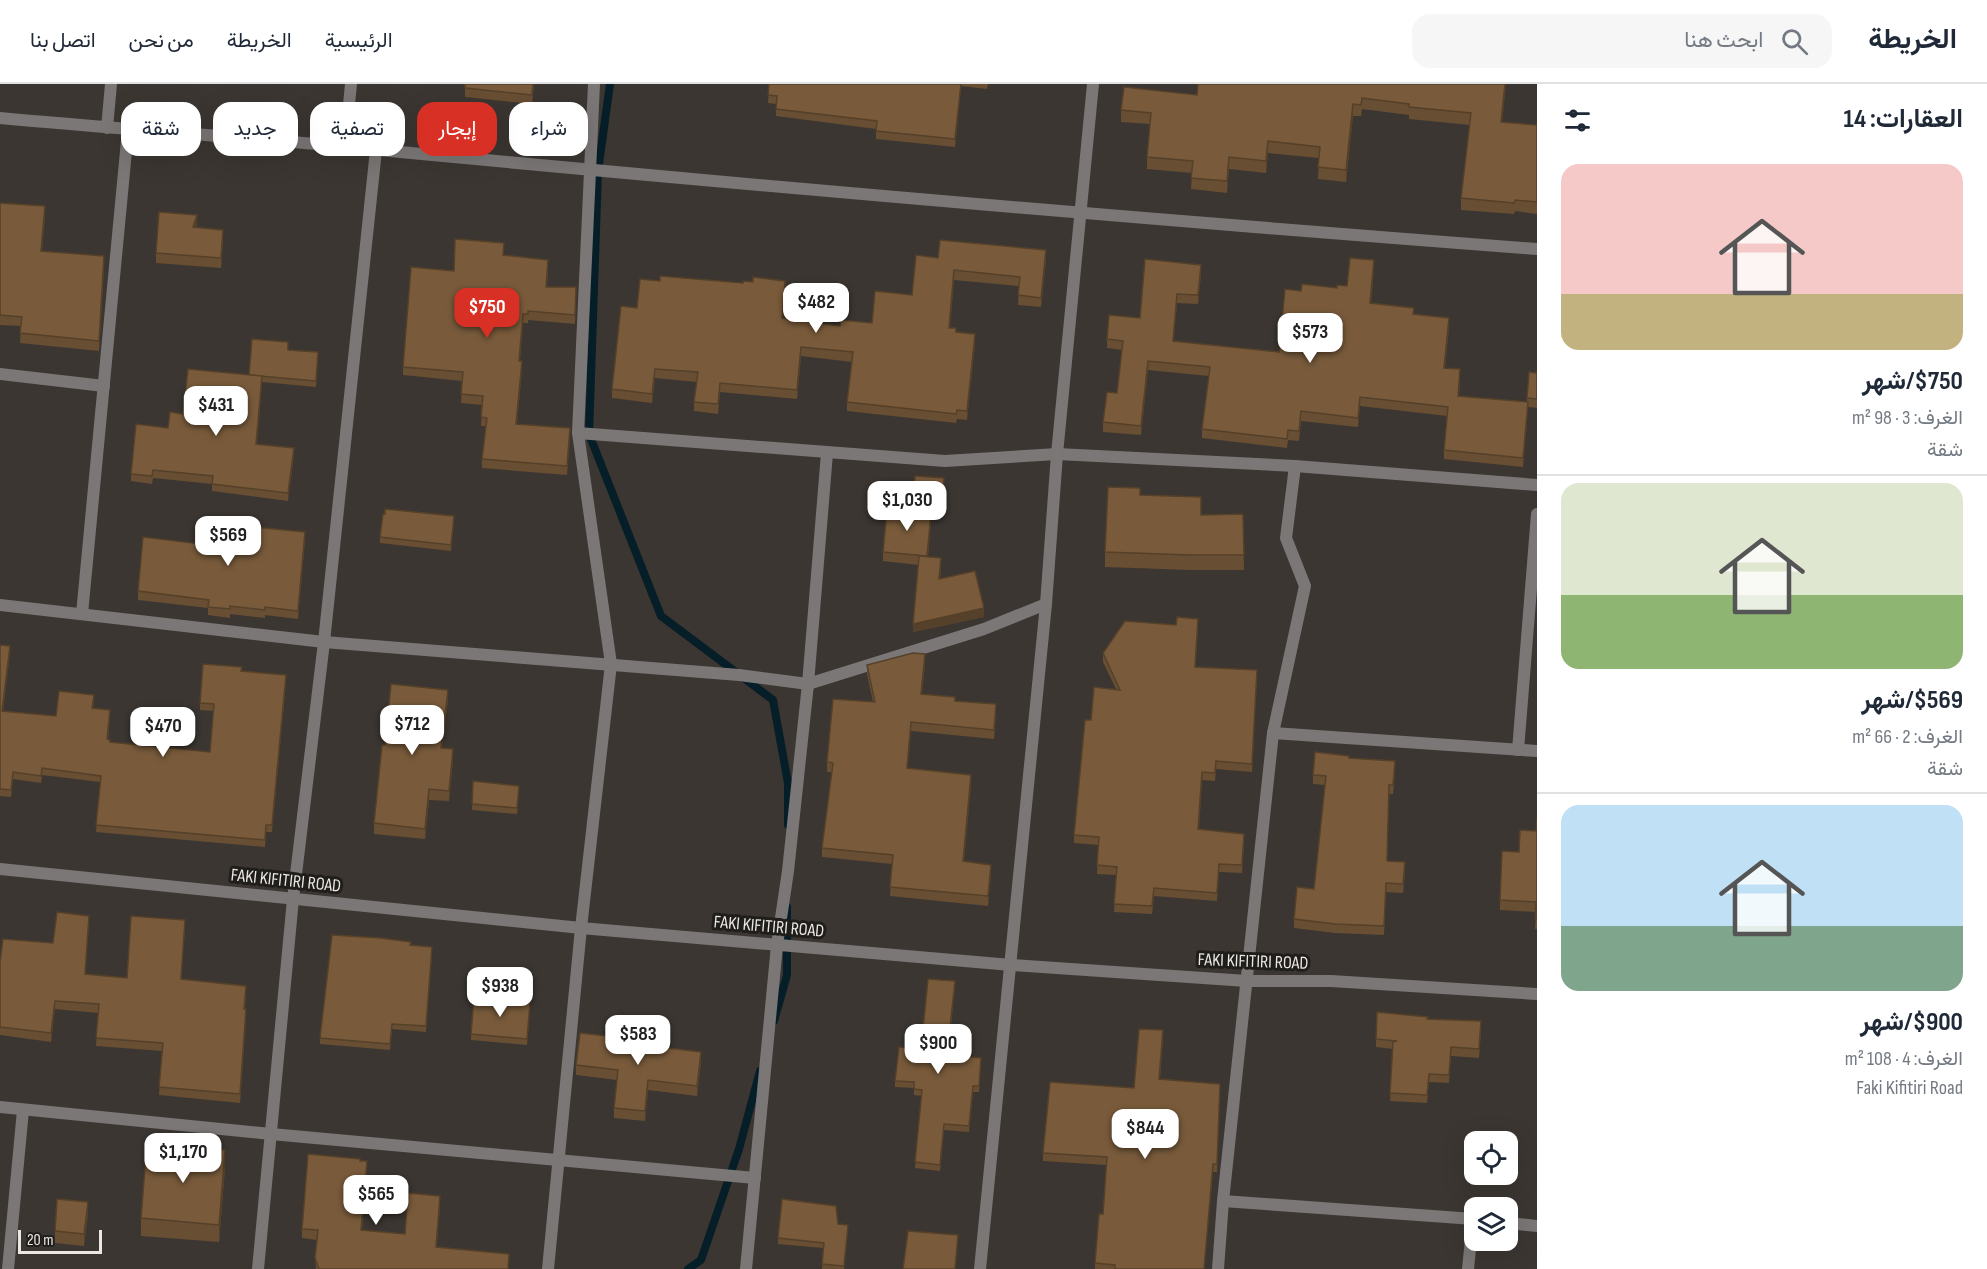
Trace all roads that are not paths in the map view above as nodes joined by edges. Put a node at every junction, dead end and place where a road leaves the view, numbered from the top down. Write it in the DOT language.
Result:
graph roads {
  1 [pos="111,84"];
  2 [pos="351,84"];
  3 [pos="594,84"];
  4 [pos="1092,84"];
  5 [pos="349,102"];
  6 [pos="0,118"];
  7 [pos="107,128"];
  8 [pos="121,129"];
  9 [pos="201,135"];
  10 [pos="310,143"];
  11 [pos="405,153"];
  12 [pos="126,156"];
  13 [pos="375,156"];
  14 [pos="590,169"];
  15 [pos="1080,214"];
  16 [pos="1537,249"];
  17 [pos="0,374"];
  18 [pos="104,386"];
  19 [pos="578,434"];
  20 [pos="828,453"];
  21 [pos="1057,454"];
  22 [pos="1295,466"];
  23 [pos="1537,485"];
  24 [pos="1537,514"];
  25 [pos="1046,604"];
  26 [pos="0,605"];
  27 [pos="82,614"];
  28 [pos="324,642"];
  29 [pos="611,664"];
  30 [pos="808,684"];
  31 [pos="1273,733"];
  32 [pos="1518,750"];
  33 [pos="1537,751"];
  34 [pos="0,869"];
  35 [pos="293,899"];
  36 [pos="581,928"];
  37 [pos="777,945"];
  38 [pos="1011,965"];
  39 [pos="1248,981"];
  40 [pos="1537,994"];
  41 [pos="0,1107"];
  42 [pos="23,1110"];
  43 [pos="271,1134"];
  44 [pos="558,1161"];
  45 [pos="755,1178"];
  46 [pos="1223,1201"];
  47 [pos="1464,1218"];
  48 [pos="1518,1224"];
  49 [pos="1537,1226"];
  50 [pos="1470,1251"];
  51 [pos="8,1269"];
  52 [pos="258,1269"];
  53 [pos="548,1269"];
  54 [pos="746,1269"];
  55 [pos="980,1269"];
  56 [pos="1218,1269"];
  57 [pos="1468,1269"];
  1 -- 7 [label="street"];
  2 -- 5 [label="street"];
  3 -- 14 [label="street"];
  4 -- 15 [label="street"];
  6 -- 7 [label="street"];
  7 -- 8 [label="street"];
  9 -- 10 [label="street"];
  11 -- 14 [label="street"];
  12 -- 18 [label="street"];
  13 -- 28 [label="street"];
  14 -- 15 [label="street"];
  14 -- 19 [label="street"];
  15 -- 16 [label="street"];
  15 -- 21 [label="street"];
  17 -- 18 [label="street"];
  18 -- 27 [label="street"];
  19 -- 20 [label="street"];
  19 -- 29 [label="street"];
  20 -- 21 [label="street"];
  20 -- 30 [label="street"];
  21 -- 22 [label="street"];
  21 -- 25 [label="street"];
  22 -- 23 [label="street"];
  22 -- 31 [label="street"];
  24 -- 32 [label="street"];
  25 -- 30 [label="street"];
  25 -- 38 [label="street"];
  26 -- 27 [label="street"];
  27 -- 28 [label="street"];
  28 -- 29 [label="street"];
  28 -- 35 [label="street"];
  29 -- 30 [label="street"];
  29 -- 36 [label="street"];
  30 -- 37 [label="street"];
  31 -- 32 [label="street"];
  31 -- 39 [label="street"];
  32 -- 33 [label="street"];
  34 -- 35 [label="street, FAKI KIFITIRI ROAD"];
  35 -- 36 [label="street, FAKI KIFITIRI ROAD"];
  35 -- 43 [label="street"];
  36 -- 37 [label="street, FAKI KIFITIRI ROAD"];
  36 -- 44 [label="street"];
  37 -- 38 [label="street, FAKI KIFITIRI ROAD"];
  37 -- 45 [label="street"];
  38 -- 39 [label="street, FAKI KIFITIRI ROAD"];
  38 -- 55 [label="street"];
  39 -- 40 [label="street, FAKI KIFITIRI ROAD"];
  39 -- 46 [label="street"];
  41 -- 42 [label="street"];
  42 -- 43 [label="street"];
  42 -- 51 [label="street"];
  43 -- 44 [label="street"];
  43 -- 52 [label="street"];
  44 -- 45 [label="street"];
  44 -- 53 [label="street"];
  45 -- 54 [label="street"];
  46 -- 47 [label="street"];
  46 -- 56 [label="street"];
  48 -- 49 [label="street"];
  50 -- 57 [label="street"];
}
